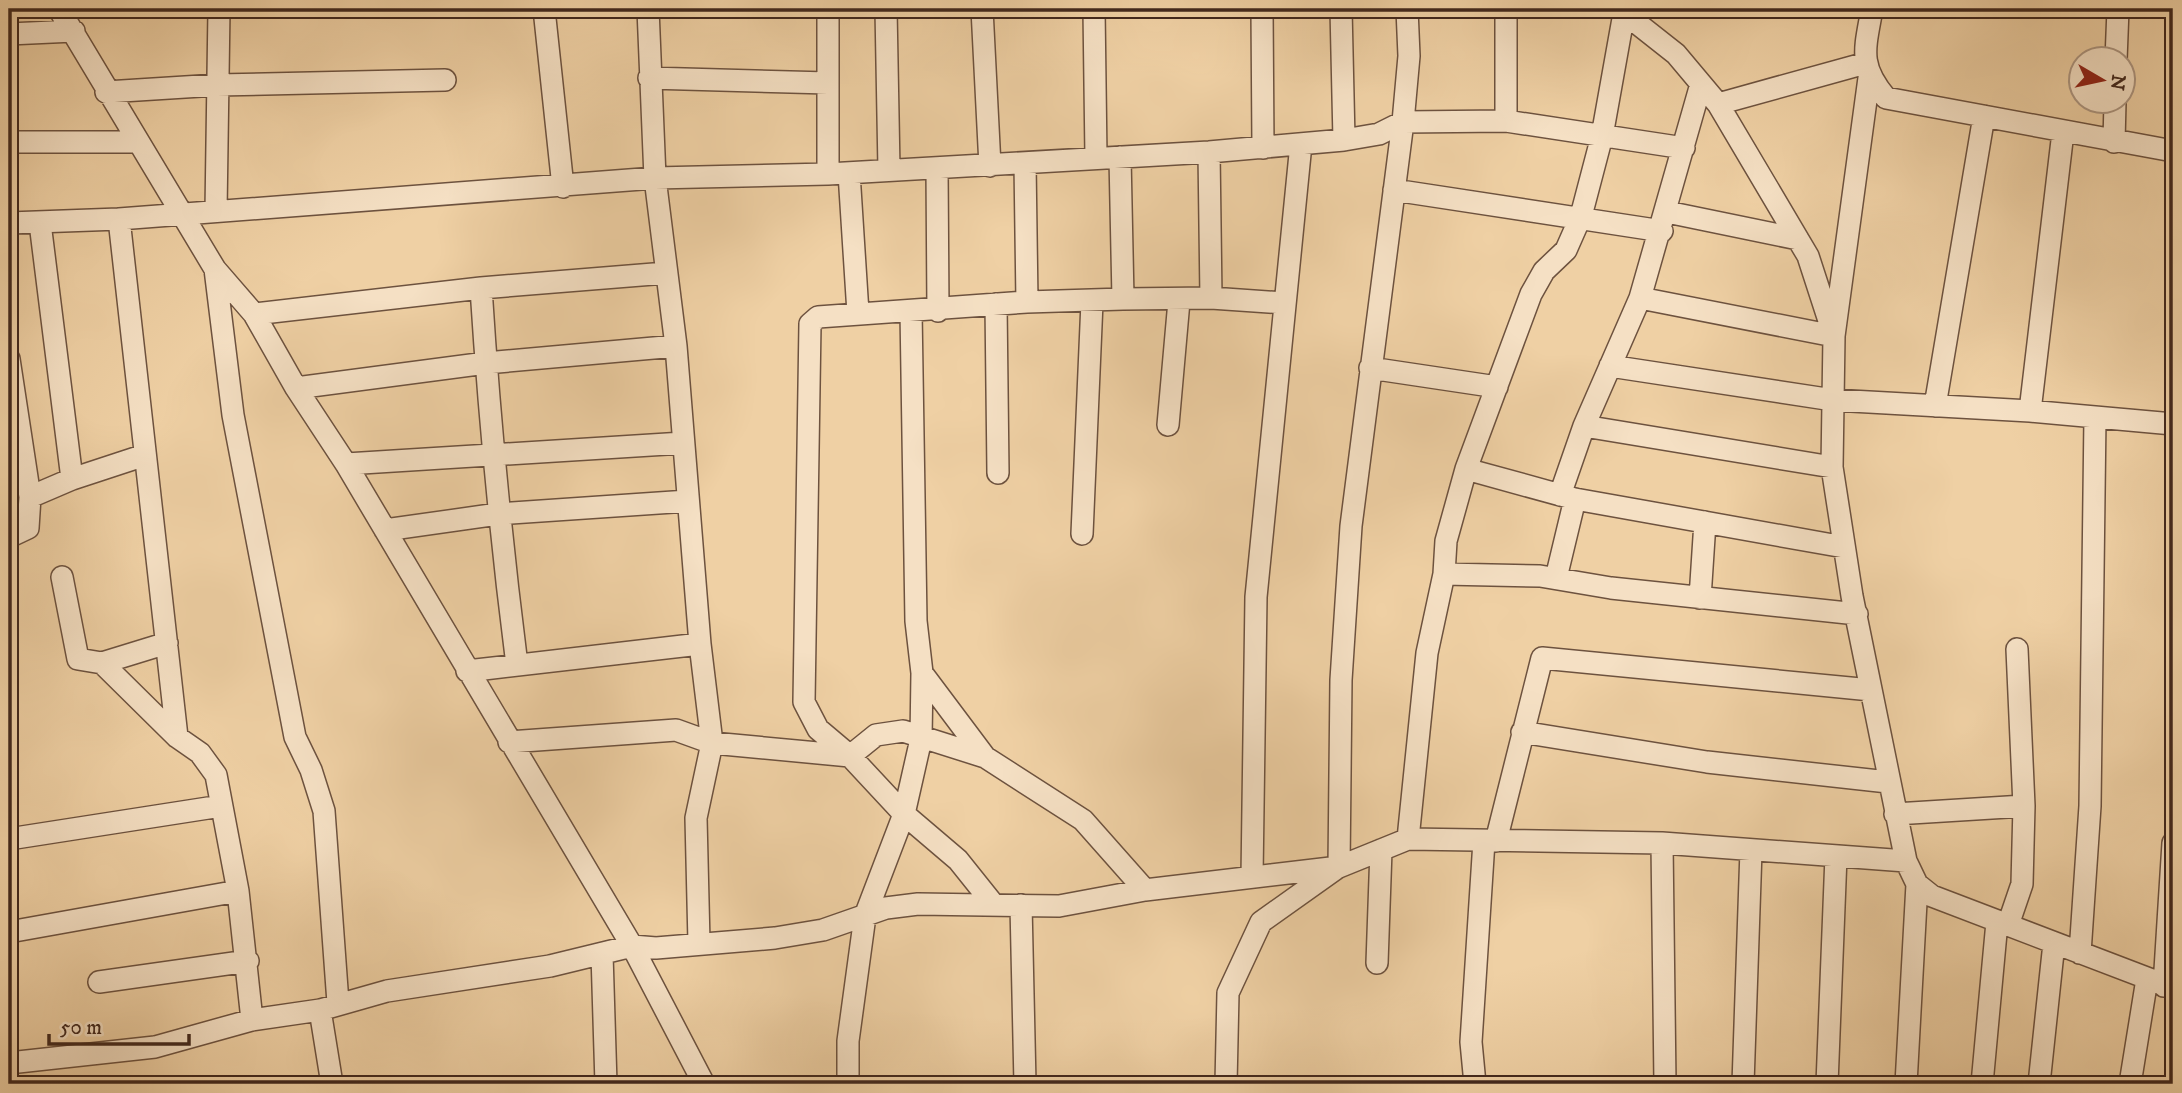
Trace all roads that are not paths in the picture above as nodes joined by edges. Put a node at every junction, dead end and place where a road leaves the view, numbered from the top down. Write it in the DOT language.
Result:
graph roads {
  1 [pos="59,9"];
  2 [pos="219,9"];
  3 [pos="544,9"];
  4 [pos="648,9"];
  5 [pos="828,9"];
  6 [pos="886,9"];
  7 [pos="982,9"];
  8 [pos="1094,9"];
  9 [pos="1262,9"];
  10 [pos="1341,9"];
  11 [pos="1407,9"];
  12 [pos="1506,9"];
  13 [pos="1872,9"];
  14 [pos="2118,9"];
  15 [pos="1621,11"];
  16 [pos="74,31"];
  17 [pos="9,34"];
  18 [pos="2117,46"];
  19 [pos="1868,70"];
  20 [pos="649,78"];
  21 [pos="445,80"];
  22 [pos="828,83"];
  23 [pos="1702,84"];
  24 [pos="217,85"];
  25 [pos="106,92"];
  26 [pos="1718,104"];
  27 [pos="1984,116"];
  28 [pos="2115,116"];
  29 [pos="1506,121"];
  30 [pos="1403,122"];
  31 [pos="2063,132"];
  32 [pos="1602,136"];
  33 [pos="1344,140"];
  34 [pos="9,142"];
  35 [pos="137,142"];
  36 [pos="2114,142"];
  37 [pos="1301,144"];
  38 [pos="1263,148"];
  39 [pos="1684,148"];
  40 [pos="2173,151"];
  41 [pos="1209,152"];
  42 [pos="1120,157"];
  43 [pos="1096,158"];
  44 [pos="1025,163"];
  45 [pos="990,166"];
  46 [pos="937,168"];
  47 [pos="889,170"];
  48 [pos="839,173"];
  49 [pos="655,178"];
  50 [pos="563,187"];
  51 [pos="1394,190"];
  52 [pos="216,211"];
  53 [pos="184,214"];
  54 [pos="1581,216"];
  55 [pos="119,219"];
  56 [pos="1664,221"];
  57 [pos="9,223"];
  58 [pos="40,223"];
  59 [pos="1798,239"];
  60 [pos="215,269"];
  61 [pos="666,273"];
  62 [pos="481,288"];
  63 [pos="1211,298"];
  64 [pos="1640,298"];
  65 [pos="1123,299"];
  66 [pos="1179,301"];
  67 [pos="1027,302"];
  68 [pos="1093,302"];
  69 [pos="1283,303"];
  70 [pos="996,304"];
  71 [pos="911,311"];
  72 [pos="938,311"];
  73 [pos="858,313"];
  74 [pos="254,314"];
  75 [pos="1835,336"];
  76 [pos="676,346"];
  77 [pos="9,359"];
  78 [pos="486,363"];
  79 [pos="1611,366"];
  80 [pos="1370,368"];
  81 [pos="1497,387"];
  82 [pos="296,388"];
  83 [pos="1833,400"];
  84 [pos="1935,406"];
  85 [pos="2030,411"];
  86 [pos="2095,417"];
  87 [pos="2173,424"];
  88 [pos="1168,425"];
  89 [pos="1584,426"];
  90 [pos="684,443"];
  91 [pos="145,455"];
  92 [pos="496,455"];
  93 [pos="346,464"];
  94 [pos="1832,467"];
  95 [pos="1465,470"];
  96 [pos="998,473"];
  97 [pos="72,479"];
  98 [pos="30,497"];
  99 [pos="1568,497"];
  100 [pos="688,501"];
  101 [pos="498,514"];
  102 [pos="1705,522"];
  103 [pos="385,530"];
  104 [pos="1082,534"];
  105 [pos="9,537"];
  106 [pos="1844,547"];
  107 [pos="1444,574"];
  108 [pos="62,577"];
  109 [pos="1556,578"];
  110 [pos="1700,598"];
  111 [pos="1857,614"];
  112 [pos="167,643"];
  113 [pos="700,644"];
  114 [pos="2017,649"];
  115 [pos="102,663"];
  116 [pos="517,665"];
  117 [pos="467,671"];
  118 [pos="922,673"];
  119 [pos="1871,690"];
  120 [pos="1522,732"];
  121 [pos="177,737"];
  122 [pos="921,739"];
  123 [pos="509,742"];
  124 [pos="712,743"];
  125 [pos="850,756"];
  126 [pos="985,757"];
  127 [pos="1888,782"];
  128 [pos="221,806"];
  129 [pos="2024,806"];
  130 [pos="904,814"];
  131 [pos="1895,814"];
  132 [pos="9,839"];
  133 [pos="1408,839"];
  134 [pos="1490,841"];
  135 [pos="1662,843"];
  136 [pos="2173,843"];
  137 [pos="1381,850"];
  138 [pos="1751,850"];
  139 [pos="1836,856"];
  140 [pos="1906,861"];
  141 [pos="1339,867"];
  142 [pos="1252,877"];
  143 [pos="1917,884"];
  144 [pos="238,891"];
  145 [pos="1144,891"];
  146 [pos="995,905"];
  147 [pos="1021,905"];
  148 [pos="865,916"];
  149 [pos="2002,923"];
  150 [pos="9,932"];
  151 [pos="699,943"];
  152 [pos="2054,943"];
  153 [pos="632,946"];
  154 [pos="2081,953"];
  155 [pos="602,954"];
  156 [pos="248,961"];
  157 [pos="1377,963"];
  158 [pos="99,982"];
  159 [pos="2161,984"];
  160 [pos="329,1006"];
  161 [pos="252,1020"];
  162 [pos="9,1063"];
  163 [pos="332,1084"];
  164 [pos="606,1084"];
  165 [pos="704,1084"];
  166 [pos="848,1084"];
  167 [pos="1025,1084"];
  168 [pos="1226,1084"];
  169 [pos="1475,1084"];
  170 [pos="1665,1084"];
  171 [pos="1743,1084"];
  172 [pos="1828,1084"];
  173 [pos="1906,1084"];
  174 [pos="1982,1084"];
  175 [pos="2039,1084"];
  176 [pos="2130,1084"];
  1 -- 16 [label="street"];
  2 -- 24 [label="street"];
  3 -- 50 [label="street"];
  4 -- 20 [label="street"];
  5 -- 22 [label="street"];
  6 -- 47 [label="street"];
  7 -- 45 [label="street"];
  8 -- 43 [label="street"];
  9 -- 38 [label="street"];
  10 -- 33 [label="street"];
  11 -- 30 [label="street"];
  12 -- 29 [label="street"];
  13 -- 19 [label="street"];
  14 -- 18 [label="street"];
  15 -- 23 [label="street"];
  15 -- 32 [label="street"];
  16 -- 17 [label="street"];
  16 -- 25 [label="street"];
  19 -- 26 [label="street"];
  19 -- 27 [label="street"];
  19 -- 75 [label="street"];
  20 -- 22 [label="street"];
  20 -- 49 [label="street"];
  21 -- 24 [label="street"];
  22 -- 48 [label="street"];
  23 -- 26 [label="street"];
  23 -- 39 [label="street"];
  24 -- 25 [label="street"];
  24 -- 52 [label="street"];
  25 -- 35 [label="street"];
  26 -- 59 [label="street"];
  27 -- 31 [label="street"];
  27 -- 84 [label="street"];
  28 -- 36 [label="street"];
  29 -- 30 [label="street"];
  29 -- 32 [label="street"];
  30 -- 33 [label="street"];
  30 -- 51 [label="street"];
  31 -- 36 [label="street"];
  31 -- 85 [label="street"];
  32 -- 39 [label="street"];
  32 -- 54 [label="street"];
  33 -- 37 [label="street"];
  34 -- 35 [label="street"];
  35 -- 53 [label="street"];
  36 -- 40 [label="street"];
  37 -- 38 [label="street"];
  37 -- 69 [label="street"];
  38 -- 41 [label="street"];
  39 -- 56 [label="street"];
  41 -- 42 [label="street"];
  41 -- 63 [label="street"];
  42 -- 43 [label="street"];
  42 -- 65 [label="street"];
  43 -- 44 [label="street"];
  44 -- 45 [label="street"];
  44 -- 67 [label="street"];
  45 -- 46 [label="street"];
  46 -- 47 [label="street"];
  46 -- 72 [label="street"];
  47 -- 48 [label="street"];
  48 -- 49 [label="street"];
  48 -- 73 [label="street"];
  49 -- 50 [label="street"];
  49 -- 61 [label="street"];
  50 -- 52 [label="street"];
  51 -- 54 [label="street"];
  51 -- 80 [label="street"];
  52 -- 53 [label="street"];
  53 -- 55 [label="street"];
  53 -- 60 [label="street"];
  54 -- 56 [label="street"];
  54 -- 81 [label="street"];
  55 -- 58 [label="street"];
  55 -- 91 [label="street"];
  56 -- 59 [label="street"];
  56 -- 64 [label="street"];
  57 -- 58 [label="street"];
  58 -- 97 [label="street"];
  59 -- 75 [label="street"];
  60 -- 74 [label="street"];
  60 -- 160 [label="street"];
  61 -- 62 [label="street"];
  61 -- 76 [label="street"];
  62 -- 74 [label="street"];
  62 -- 78 [label="street"];
  63 -- 66 [label="street"];
  63 -- 69 [label="street"];
  64 -- 75 [label="street"];
  64 -- 79 [label="street"];
  65 -- 66 [label="street"];
  65 -- 68 [label="street"];
  66 -- 88 [label="street"];
  67 -- 68 [label="street"];
  67 -- 70 [label="street"];
  68 -- 104 [label="street"];
  69 -- 142 [label="street"];
  70 -- 72 [label="street"];
  70 -- 96 [label="street"];
  71 -- 72 [label="street"];
  71 -- 73 [label="street"];
  71 -- 118 [label="street"];
  73 -- 125 [label="street"];
  74 -- 82 [label="street"];
  75 -- 83 [label="street"];
  76 -- 78 [label="street"];
  76 -- 90 [label="street"];
  77 -- 98 [label="street"];
  78 -- 82 [label="street"];
  78 -- 92 [label="street"];
  79 -- 83 [label="street"];
  79 -- 89 [label="street"];
  80 -- 81 [label="street"];
  80 -- 141 [label="street"];
  81 -- 95 [label="street"];
  82 -- 93 [label="street"];
  83 -- 84 [label="street"];
  83 -- 94 [label="street"];
  84 -- 85 [label="street"];
  85 -- 86 [label="street"];
  86 -- 87 [label="street"];
  86 -- 154 [label="street"];
  89 -- 94 [label="street"];
  89 -- 99 [label="street"];
  90 -- 92 [label="street"];
  90 -- 100 [label="street"];
  91 -- 97 [label="street"];
  91 -- 112 [label="street"];
  92 -- 93 [label="street"];
  92 -- 101 [label="street"];
  93 -- 103 [label="street"];
  94 -- 106 [label="street"];
  95 -- 99 [label="street"];
  95 -- 107 [label="street"];
  97 -- 98 [label="street"];
  98 -- 105 [label="street"];
  99 -- 102 [label="street"];
  99 -- 109 [label="street"];
  100 -- 101 [label="street"];
  100 -- 113 [label="street"];
  101 -- 103 [label="street"];
  101 -- 116 [label="street"];
  102 -- 106 [label="street"];
  102 -- 110 [label="street"];
  103 -- 117 [label="street"];
  106 -- 111 [label="street"];
  107 -- 109 [label="street"];
  107 -- 133 [label="street"];
  108 -- 115 [label="street"];
  109 -- 110 [label="street"];
  110 -- 111 [label="street"];
  111 -- 119 [label="street"];
  112 -- 115 [label="street"];
  112 -- 121 [label="street"];
  113 -- 116 [label="street"];
  113 -- 124 [label="street"];
  114 -- 129 [label="street"];
  115 -- 121 [label="street"];
  116 -- 117 [label="street"];
  117 -- 123 [label="street"];
  118 -- 122 [label="street"];
  118 -- 126 [label="street"];
  119 -- 120 [label="street"];
  119 -- 127 [label="street"];
  120 -- 127 [label="street"];
  120 -- 134 [label="street"];
  121 -- 128 [label="street"];
  122 -- 125 [label="street"];
  122 -- 126 [label="street"];
  122 -- 130 [label="street"];
  123 -- 124 [label="street"];
  123 -- 153 [label="street"];
  124 -- 125 [label="street"];
  124 -- 151 [label="street"];
  125 -- 130 [label="street"];
  126 -- 145 [label="street"];
  127 -- 131 [label="street"];
  128 -- 132 [label="street"];
  128 -- 144 [label="street"];
  129 -- 131 [label="street"];
  129 -- 149 [label="street"];
  130 -- 146 [label="street"];
  130 -- 148 [label="street"];
  131 -- 140 [label="street"];
  133 -- 134 [label="street"];
  133 -- 137 [label="street"];
  134 -- 135 [label="street"];
  134 -- 169 [label="street"];
  135 -- 138 [label="street"];
  135 -- 170 [label="street"];
  136 -- 159 [label="street"];
  137 -- 141 [label="street"];
  137 -- 157 [label="street"];
  138 -- 139 [label="street"];
  138 -- 171 [label="street"];
  139 -- 140 [label="street"];
  139 -- 172 [label="street"];
  140 -- 143 [label="street"];
  141 -- 142 [label="street"];
  141 -- 168 [label="street"];
  142 -- 145 [label="street"];
  143 -- 149 [label="street"];
  143 -- 173 [label="street"];
  144 -- 150 [label="street"];
  144 -- 156 [label="street"];
  145 -- 147 [label="street"];
  146 -- 147 [label="street"];
  146 -- 148 [label="street"];
  147 -- 167 [label="street"];
  148 -- 151 [label="street"];
  148 -- 166 [label="street"];
  149 -- 152 [label="street"];
  149 -- 174 [label="street"];
  151 -- 153 [label="street"];
  152 -- 154 [label="street"];
  152 -- 175 [label="street"];
  153 -- 155 [label="street"];
  153 -- 165 [label="street"];
  154 -- 159 [label="street"];
  155 -- 160 [label="street"];
  155 -- 164 [label="street"];
  156 -- 158 [label="street"];
  156 -- 161 [label="street"];
  159 -- 176 [label="street"];
  160 -- 161 [label="street"];
  160 -- 163 [label="street"];
  161 -- 162 [label="street"];
}
